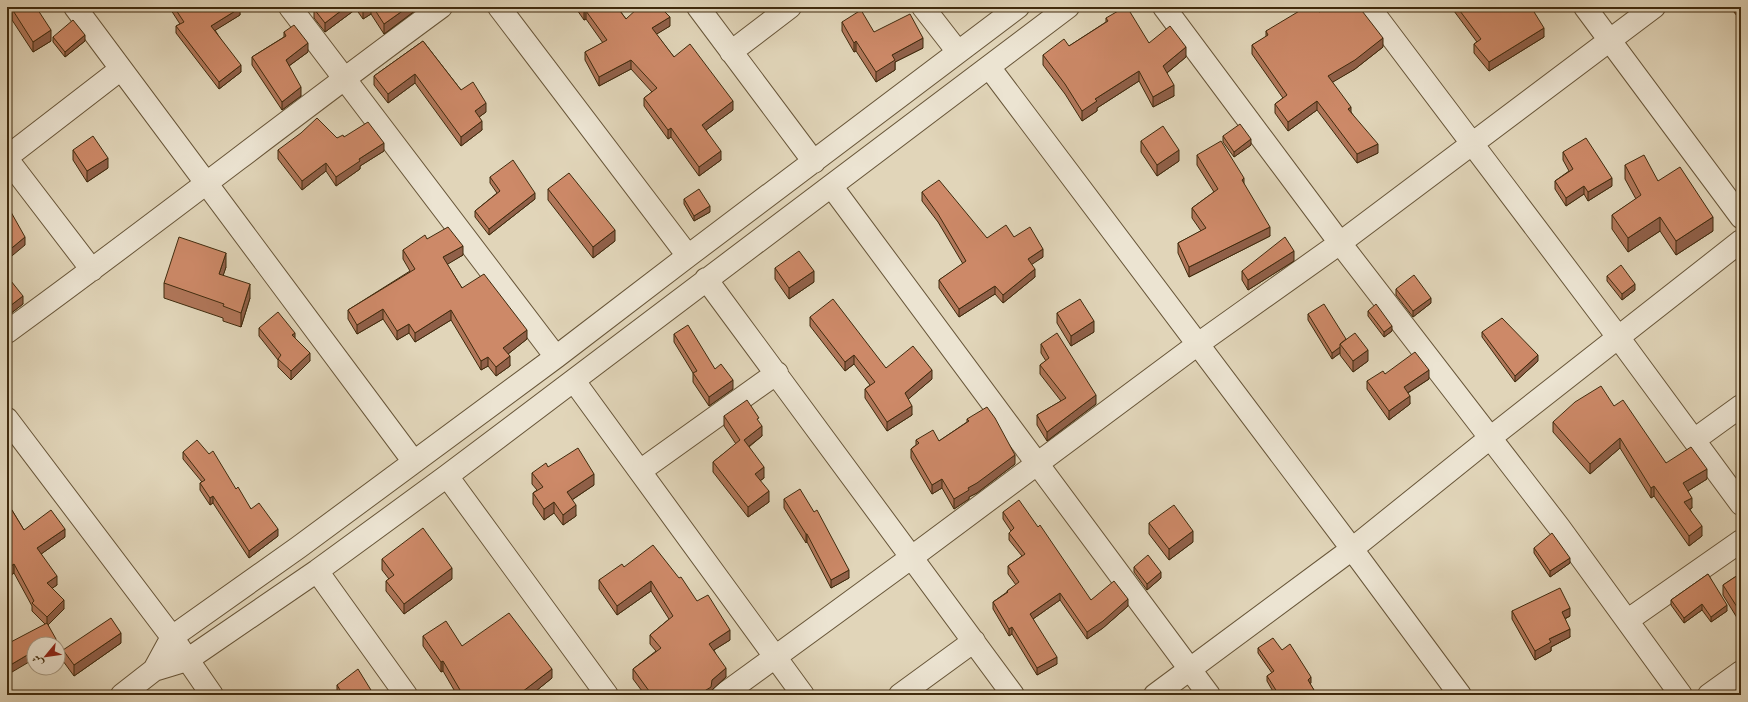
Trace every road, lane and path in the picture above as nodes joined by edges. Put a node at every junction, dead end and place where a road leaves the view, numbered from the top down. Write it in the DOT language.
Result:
graph roads {
  1 [pos="75,7"];
  2 [pos="290,7"];
  3 [pos="441,7"];
  4 [pos="499,7"];
  5 [pos="698,7"];
  6 [pos="790,7"];
  7 [pos="1018,7"];
  8 [pos="1068,7"];
  9 [pos="1164,7"];
  10 [pos="1369,7"];
  11 [pos="1585,7"];
  12 [pos="1654,7"];
  13 [pos="930,12"];
  14 [pos="1610,41"];
  15 [pos="731,52"];
  16 [pos="958,52"];
  17 [pos="989,67"];
  18 [pos="121,69"];
  19 [pos="343,79"];
  20 [pos="1472,144"];
  21 [pos="7,158"];
  22 [pos="814,162"];
  23 [pos="207,184"];
  24 [pos="832,187"];
  25 [pos="1741,217"];
  26 [pos="1741,241"];
  27 [pos="1340,243"];
  28 [pos="688,256"];
  29 [pos="92,270"];
  30 [pos="706,280"];
  31 [pos="7,332"];
  32 [pos="1618,337"];
  33 [pos="1198,344"];
  34 [pos="556,357"];
  35 [pos="777,373"];
  36 [pos="574,381"];
  37 [pos="1741,406"];
  38 [pos="7,419"];
  39 [pos="1490,438"];
  40 [pos="1694,440"];
  41 [pos="414,462"];
  42 [pos="1037,464"];
  43 [pos="640,471"];
  44 [pos="447,476"];
  45 [pos="1741,504"];
  46 [pos="1741,541"];
  47 [pos="1352,549"];
  48 [pos="912,557"];
  49 [pos="317,571"];
  50 [pos="1628,620"];
  51 [pos="172,637"];
  52 [pos="974,641"];
  53 [pos="774,657"];
  54 [pos="187,660"];
  55 [pos="154,670"];
  56 [pos="1190,670"];
  57 [pos="1741,672"];
  58 [pos="122,695"];
  59 [pos="212,695"];
  60 [pos="406,695"];
  61 [pos="607,695"];
  62 [pos="723,695"];
  63 [pos="803,695"];
  64 [pos="900,695"];
  65 [pos="1013,695"];
  66 [pos="1154,695"];
  67 [pos="1209,695"];
  68 [pos="1460,695"];
  69 [pos="1681,695"];
  70 [pos="1709,695"];
  1 -- 18 [label="street"];
  2 -- 19 [label="street"];
  3 -- 19 [label="street"];
  4 -- 28 [label="street"];
  5 -- 15 [label="street"];
  6 -- 15 [label="street"];
  7 -- 16 [label="street"];
  8 -- 17 [label="street"];
  9 -- 27 [label="street"];
  10 -- 20 [label="street"];
  11 -- 14 [label="street"];
  12 -- 14 [label="street"];
  13 -- 16 [label="street"];
  14 -- 20 [label="street"];
  14 -- 25 [label="street"];
  15 -- 22 [label="street"];
  16 -- 22 [label="street"];
  17 -- 24 [label="street"];
  17 -- 33 [label="street"];
  18 -- 21 [label="street"];
  18 -- 23 [label="street"];
  19 -- 23 [label="street"];
  19 -- 34 [label="street"];
  20 -- 27 [label="street"];
  20 -- 32 [label="street"];
  21 -- 29 [label="street"];
  22 -- 28 [label="street"];
  23 -- 29 [label="street"];
  23 -- 41 [label="street"];
  24 -- 30 [label="street"];
  24 -- 42 [label="street"];
  26 -- 32 [label="street"];
  27 -- 33 [label="street"];
  27 -- 39 [label="street"];
  28 -- 34 [label="street"];
  29 -- 31 [label="street"];
  30 -- 35 [label="street"];
  30 -- 36 [label="street"];
  32 -- 39 [label="street"];
  32 -- 40 [label="street"];
  33 -- 42 [label="street"];
  33 -- 47 [label="street"];
  34 -- 41 [label="street"];
  35 -- 43 [label="street"];
  35 -- 48 [label="street"];
  36 -- 43 [label="street"];
  36 -- 44 [label="street"];
  37 -- 40 [label="street"];
  38 -- 51 [label="street"];
  39 -- 47 [label="street"];
  39 -- 50 [label="street"];
  40 -- 45 [label="street"];
  41 -- 51 [label="street"];
  42 -- 48 [label="street"];
  42 -- 56 [label="street"];
  43 -- 53 [label="street"];
  44 -- 49 [label="street"];
  44 -- 61 [label="street"];
  46 -- 50 [label="street"];
  47 -- 56 [label="street"];
  47 -- 68 [label="street"];
  48 -- 52 [label="street"];
  48 -- 53 [label="street"];
  49 -- 54 [label="street"];
  49 -- 60 [label="street"];
  50 -- 69 [label="street"];
  51 -- 54 [label="street"];
  51 -- 55 [label="street"];
  52 -- 64 [label="street"];
  52 -- 65 [label="street"];
  53 -- 62 [label="street"];
  53 -- 63 [label="street"];
  54 -- 55 [label="street"];
  54 -- 59 [label="street"];
  55 -- 58 [label="street"];
  56 -- 66 [label="street"];
  56 -- 67 [label="street"];
  57 -- 70 [label="street"];
}
